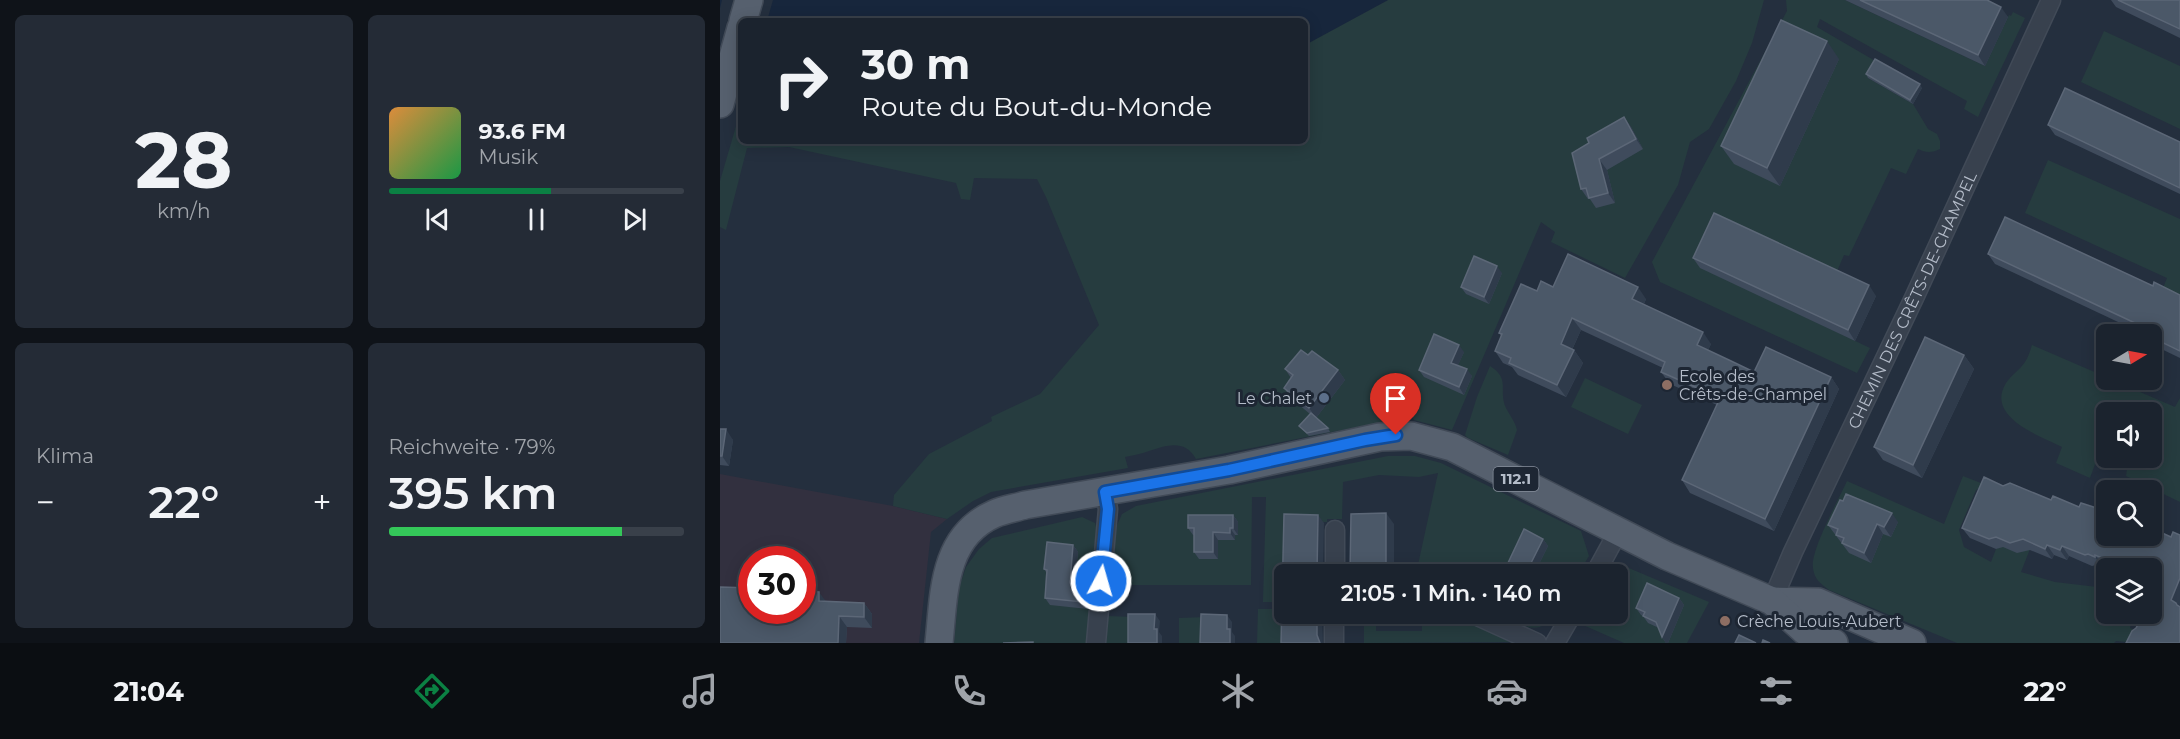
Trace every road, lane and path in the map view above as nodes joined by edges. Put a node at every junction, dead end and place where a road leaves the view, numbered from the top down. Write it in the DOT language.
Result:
graph roads {
  1 [pos="749,0"];
  2 [pos="2051,0"];
  3 [pos="744,18"];
  4 [pos="738,39"];
  5 [pos="720,104"];
  6 [pos="1105,492"];
  7 [pos="1335,530"];
  8 [pos="1618,532"];
  9 [pos="1335,564"];
  10 [pos="1600,564"];
  11 [pos="1772,600"];
  12 [pos="1334,624"];
  13 [pos="1495,624"];
  14 [pos="1566,624"];
  15 [pos="939,643"];
  16 [pos="1096,643"];
  17 [pos="1334,643"];
  18 [pos="1537,643"];
  19 [pos="1555,643"];
  20 [pos="1834,643"];
  21 [pos="1912,643"];
  1 -- 3 [label="main road"];
  2 -- 11 [label="street, CHEMIN DES CRÊTS-DE-CHAMPEL"];
  4 -- 5 [label="main road"];
  6 -- 8 [label="main road, 112.1"];
  6 -- 15 [label="main road, 112.1"];
  6 -- 16 [label="street"];
  7 -- 9 [label="street"];
  8 -- 10 [label="street"];
  8 -- 11 [label="main road, 112.1"];
  11 -- 20 [label="main road, 112.1"];
  11 -- 21 [label="main road, 112.1"];
  12 -- 17 [label="street"];
  13 -- 18 [label="street"];
  14 -- 19 [label="street"];
}
